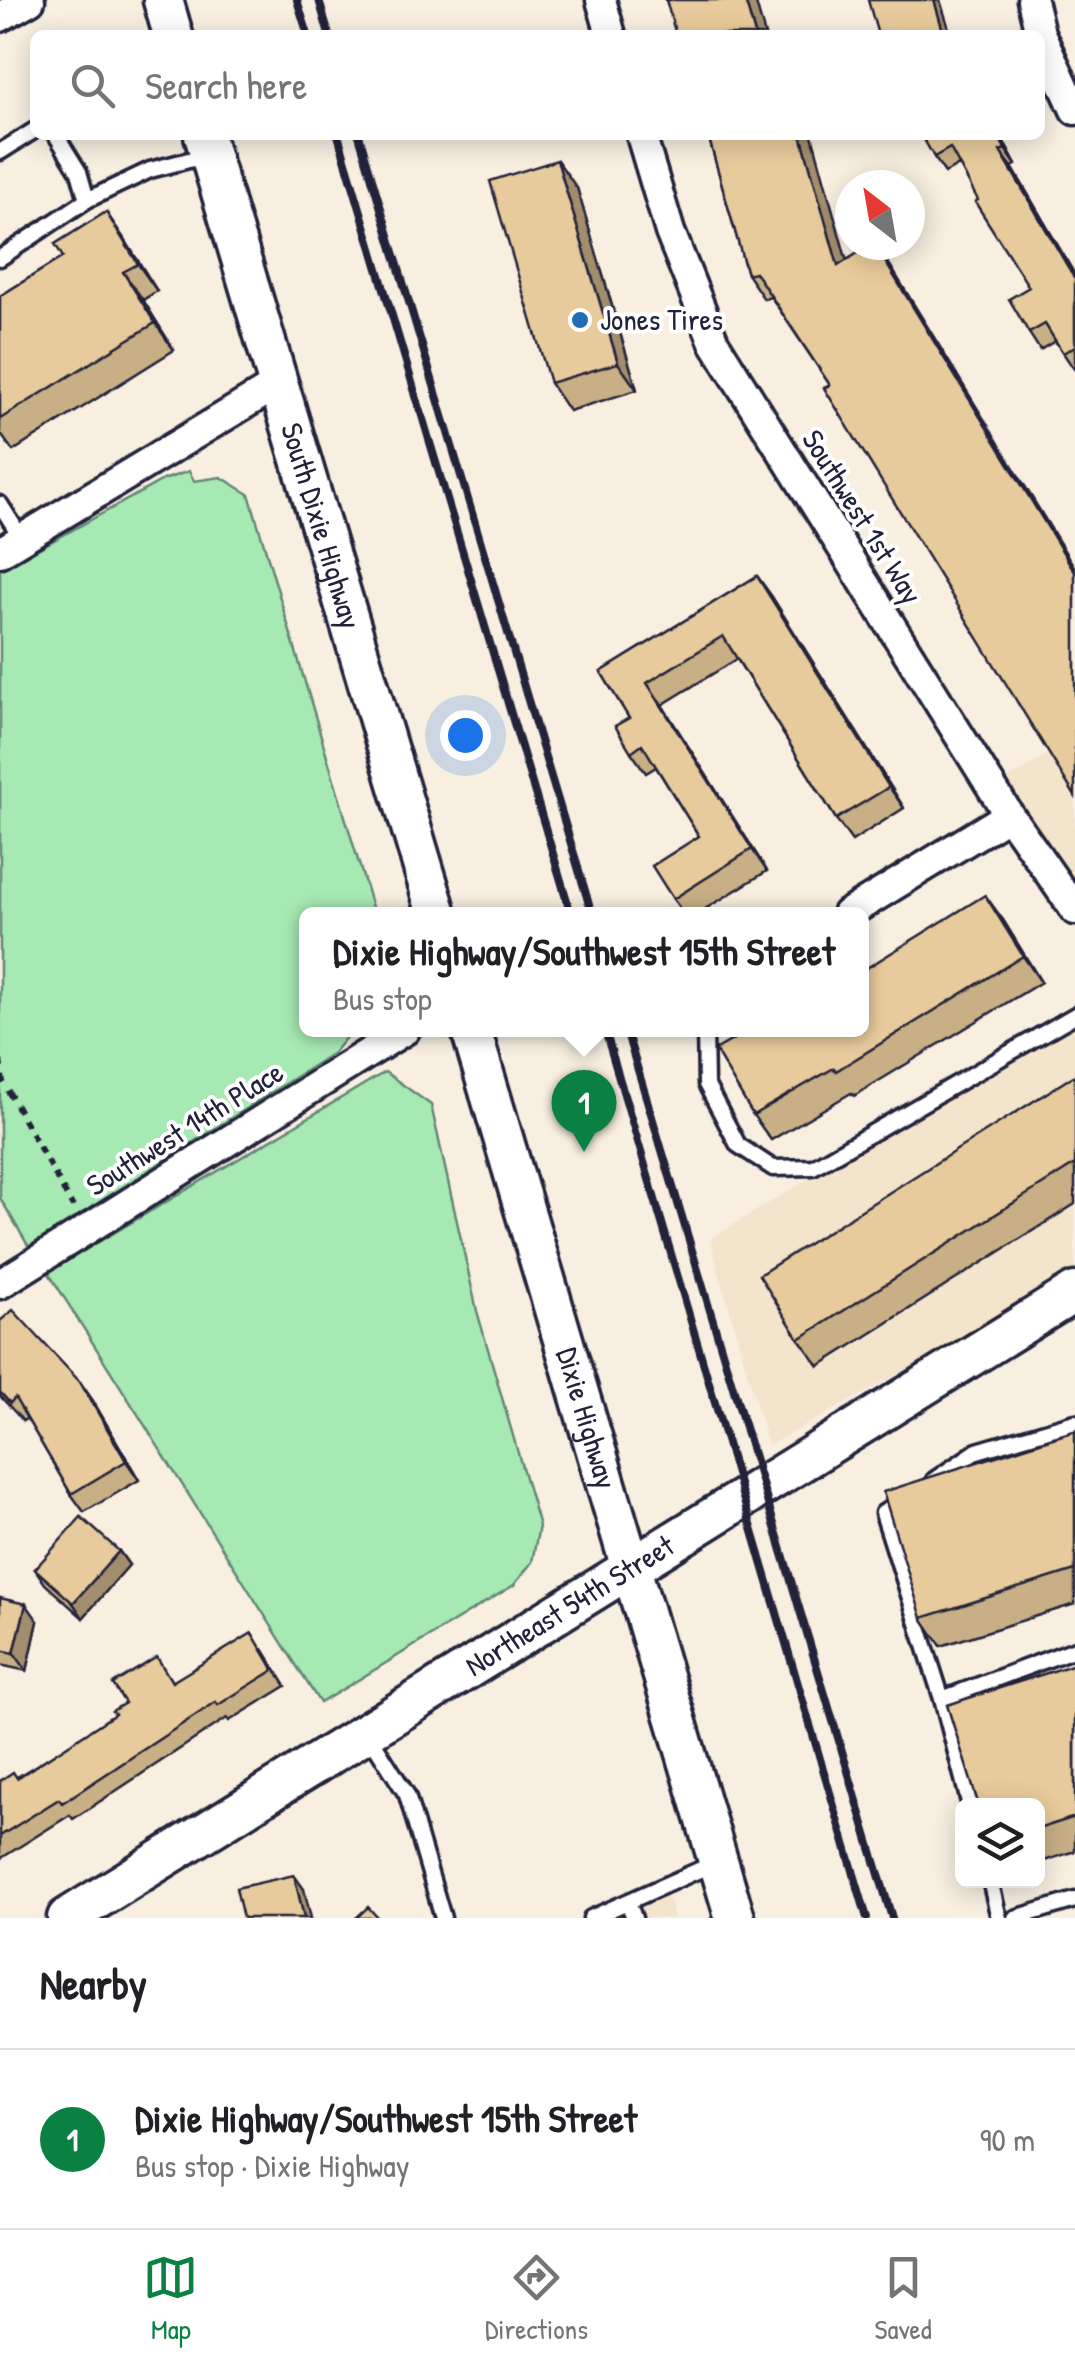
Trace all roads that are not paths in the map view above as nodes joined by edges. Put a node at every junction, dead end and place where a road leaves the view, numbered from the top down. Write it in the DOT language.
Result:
graph roads {
  1 [pos="30,0"];
  2 [pos="163,0"];
  3 [pos="601,0"];
  4 [pos="1032,0"];
  5 [pos="1,14"];
  6 [pos="172,30"];
  7 [pos="610,30"];
  8 [pos="1039,30"];
  9 [pos="1045,44"];
  10 [pos="1075,110"];
  11 [pos="30,133"];
  12 [pos="59,140"];
  13 [pos="642,140"];
  14 [pos="206,145"];
  15 [pos="0,152"];
  16 [pos="87,200"];
  17 [pos="0,258"];
  18 [pos="278,384"];
  19 [pos="0,504"];
  20 [pos="11,545"];
  21 [pos="1009,815"];
  22 [pos="435,907"];
  23 [pos="858,907"];
  24 [pos="1075,910"];
  25 [pos="1075,1016"];
  26 [pos="394,1037"];
  27 [pos="473,1037"];
  28 [pos="706,1037"];
  29 [pos="0,1284"];
  30 [pos="1075,1292"];
  31 [pos="1075,1422"];
  32 [pos="632,1566"];
  33 [pos="1075,1648"];
  34 [pos="942,1700"];
  35 [pos="367,1731"];
  36 [pos="968,1798"];
  37 [pos="718,1862"];
  38 [pos="992,1888"];
  39 [pos="1075,1900"];
  40 [pos="628,1902"];
  41 [pos="67,1918"];
  42 [pos="443,1918"];
  43 [pos="591,1918"];
  44 [pos="634,1918"];
  45 [pos="735,1918"];
  46 [pos="1000,1918"];
  47 [pos="1015,1918"];
  1 -- 5 [label="street"];
  2 -- 6 [label="main road"];
  3 -- 7 [label="street"];
  4 -- 8 [label="street"];
  9 -- 10 [label="street"];
  11 -- 15 [label="lane"];
  12 -- 16 [label="lane"];
  13 -- 21 [label="street, Southwest 1st Way"];
  14 -- 16 [label="lane"];
  14 -- 18 [label="main road, South Dixie Highway"];
  16 -- 17 [label="lane"];
  18 -- 20 [label="street"];
  18 -- 22 [label="main road, South Dixie Highway"];
  19 -- 20 [label="lane"];
  21 -- 23 [label="street"];
  21 -- 24 [label="street, Southwest 1st Way"];
  25 -- 28 [label="lane"];
  26 -- 29 [label="street, Southwest 14th Place"];
  27 -- 32 [label="main road, Dixie Highway"];
  30 -- 32 [label="main road, Northeast 54th Street"];
  31 -- 34 [label="lane"];
  32 -- 35 [label="main road, Northeast 54th Street"];
  32 -- 37 [label="main road, Dixie Highway"];
  33 -- 34 [label="lane"];
  34 -- 36 [label="lane"];
  35 -- 41 [label="main road, Northeast 54th Street"];
  35 -- 42 [label="lane"];
  37 -- 40 [label="lane"];
  37 -- 45 [label="main road, Dixie Highway"];
  38 -- 46 [label="lane"];
  39 -- 47 [label="lane"];
  40 -- 43 [label="lane"];
  40 -- 44 [label="lane"];
}
